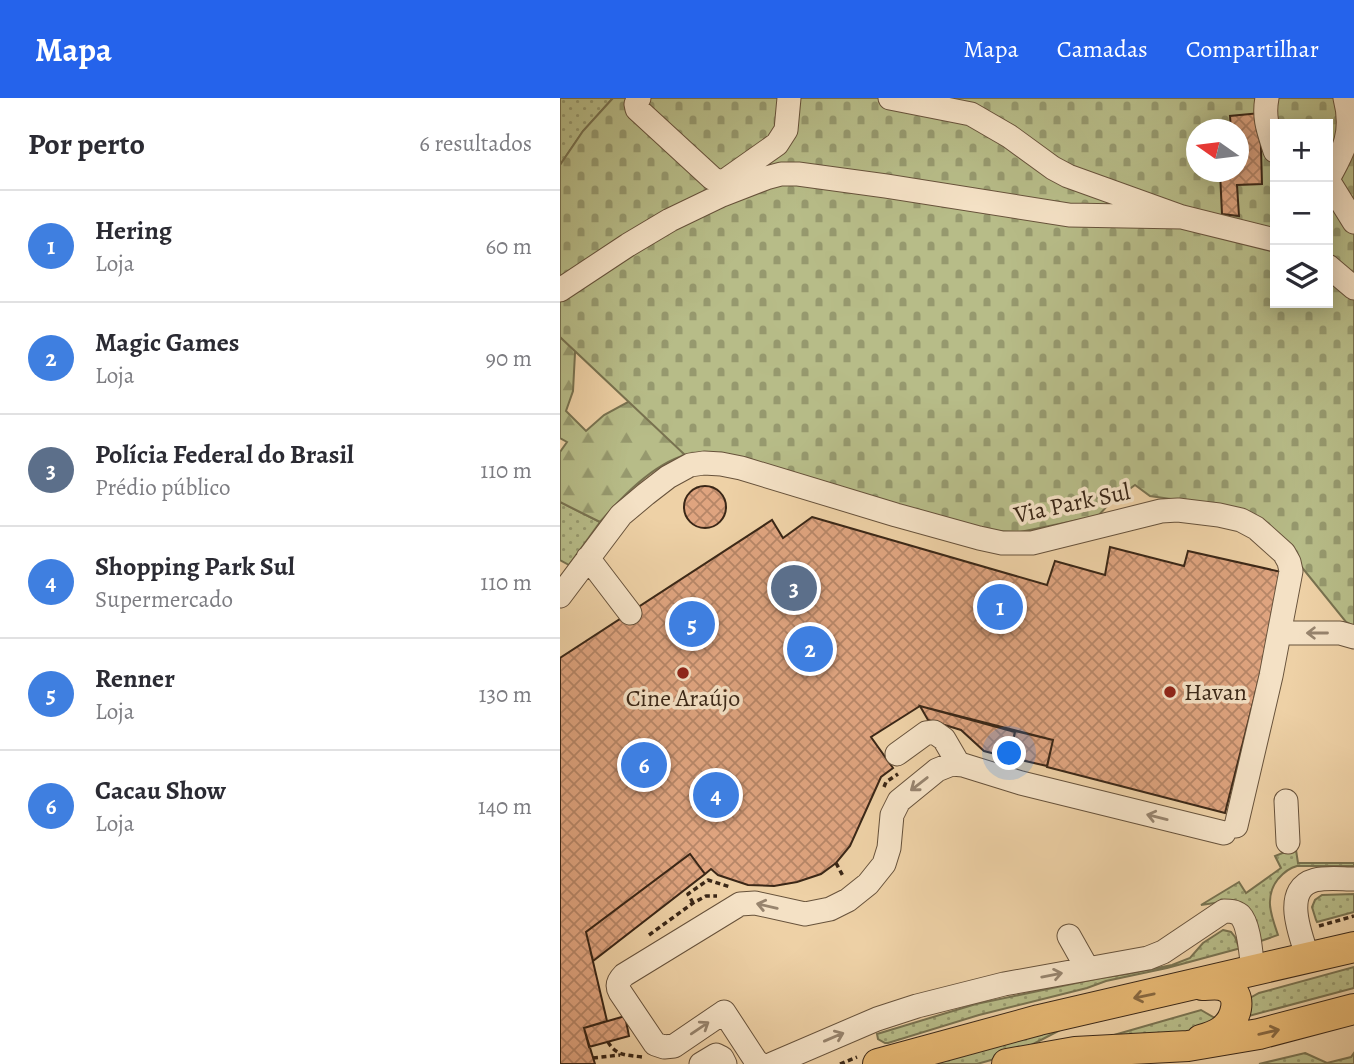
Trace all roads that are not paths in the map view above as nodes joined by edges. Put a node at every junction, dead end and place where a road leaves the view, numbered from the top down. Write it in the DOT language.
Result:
graph roads {
  1 [pos="639,98"];
  2 [pos="789,98"];
  3 [pos="890,98"];
  4 [pos="1267,98"];
  5 [pos="1346,98"];
  6 [pos="1270,135"];
  7 [pos="1333,169"];
  8 [pos="1332,182"];
  9 [pos="1182,217"];
  10 [pos="1354,222"];
  11 [pos="1270,239"];
  12 [pos="1333,270"];
  13 [pos="1354,288"];
  14 [pos="560,290"];
  15 [pos="589,558"];
  16 [pos="560,596"];
  17 [pos="630,613"];
  18 [pos="1280,633"];
  19 [pos="1354,637"];
  20 [pos="897,754"];
  21 [pos="957,764"];
  22 [pos="1286,802"];
  23 [pos="1288,842"];
  24 [pos="1354,872"];
  25 [pos="1354,879"];
  26 [pos="1306,884"];
  27 [pos="1354,888"];
  28 [pos="1069,936"];
  29 [pos="1354,947"];
  30 [pos="1307,958"];
  31 [pos="1110,965"];
  32 [pos="1253,971"];
  33 [pos="1192,985"];
  34 [pos="1354,1009"];
  35 [pos="1188,1046"];
  36 [pos="665,1055"];
  37 [pos="701,1064"];
  38 [pos="725,1064"];
  39 [pos="760,1064"];
  40 [pos="772,1064"];
  41 [pos="878,1064"];
  42 [pos="1007,1064"];
  1 -- 2 [label="street"];
  3 -- 9 [label="street"];
  4 -- 6 [label="street"];
  5 -- 7 [label="street"];
  8 -- 10 [label="street"];
  9 -- 11 [label="street"];
  9 -- 14 [label="street"];
  12 -- 13 [label="street"];
  15 -- 16 [label="street, Via Park Sul"];
  15 -- 17 [label="street"];
  15 -- 18 [label="street, Via Park Sul"];
  19 -- 18 [label="street, one-way"];
  18 -- 21 [label="street, Via Park Sul, one-way"];
  20 -- 21 [label="street"];
  21 -- 36 [label="street, one-way"];
  22 -- 23 [label="street"];
  24 -- 26 [label="street"];
  25 -- 26 [label="street"];
  26 -- 27 [label="street"];
  26 -- 30 [label="street"];
  28 -- 31 [label="street"];
  29 -- 30 [label="main road"];
  30 -- 32 [label="main road"];
  31 -- 32 [label="street"];
  40 -- 31 [label="street, one-way"];
  32 -- 33 [label="main road"];
  33 -- 35 [label="main road"];
  33 -- 41 [label="main road, one-way"];
  35 -- 34 [label="main road, one-way"];
  35 -- 42 [label="main road"];
  36 -- 39 [label="street, one-way"];
  37 -- 38 [label="street"];
}
